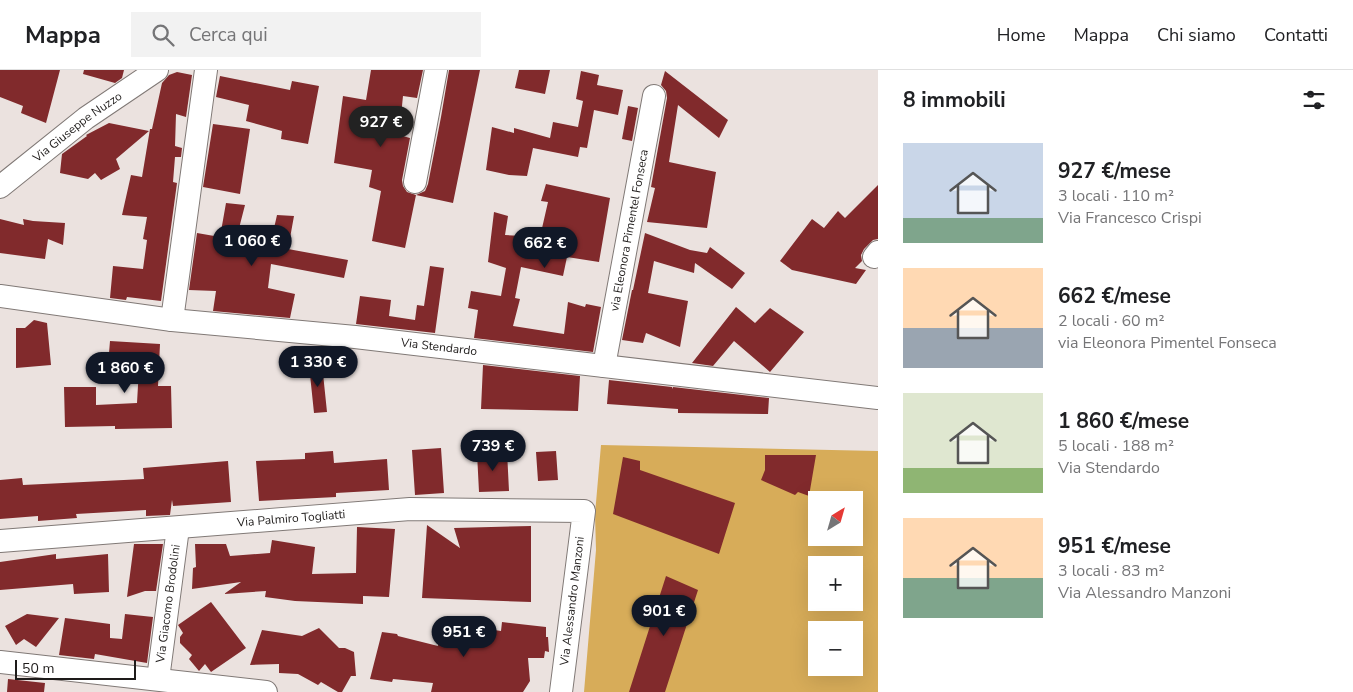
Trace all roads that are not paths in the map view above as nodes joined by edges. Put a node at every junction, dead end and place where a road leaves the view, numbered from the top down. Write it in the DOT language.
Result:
graph roads {
  1 [pos="157,70"];
  2 [pos="206,70"];
  3 [pos="436,70"];
  4 [pos="654,96"];
  5 [pos="415,182"];
  6 [pos="0,187"];
  7 [pos="0,296"];
  8 [pos="172,320"];
  9 [pos="604,366"];
  10 [pos="878,398"];
  11 [pos="584,511"];
  12 [pos="178,528"];
  13 [pos="0,541"];
  14 [pos="0,662"];
  15 [pos="158,680"];
  16 [pos="116,683"];
  17 [pos="207,688"];
  18 [pos="266,692"];
  19 [pos="561,692"];
  1 -- 6 [label="street, Via Giuseppe Nuzzo"];
  2 -- 8 [label="street"];
  3 -- 5 [label="street"];
  4 -- 9 [label="street, via Eleonora Pimentel Fonseca"];
  7 -- 8 [label="street, Via Stendardo"];
  8 -- 9 [label="street, Via Stendardo"];
  9 -- 10 [label="street, Via Stendardo"];
  11 -- 12 [label="street, Via Palmiro Togliatti"];
  11 -- 19 [label="street, Via Alessandro Manzoni"];
  12 -- 13 [label="street, Via Palmiro Togliatti"];
  12 -- 15 [label="street, Via Giacomo Brodolini"];
  14 -- 16 [label="street"];
  15 -- 16 [label="street"];
  15 -- 17 [label="street"];
  17 -- 18 [label="street"];
}
